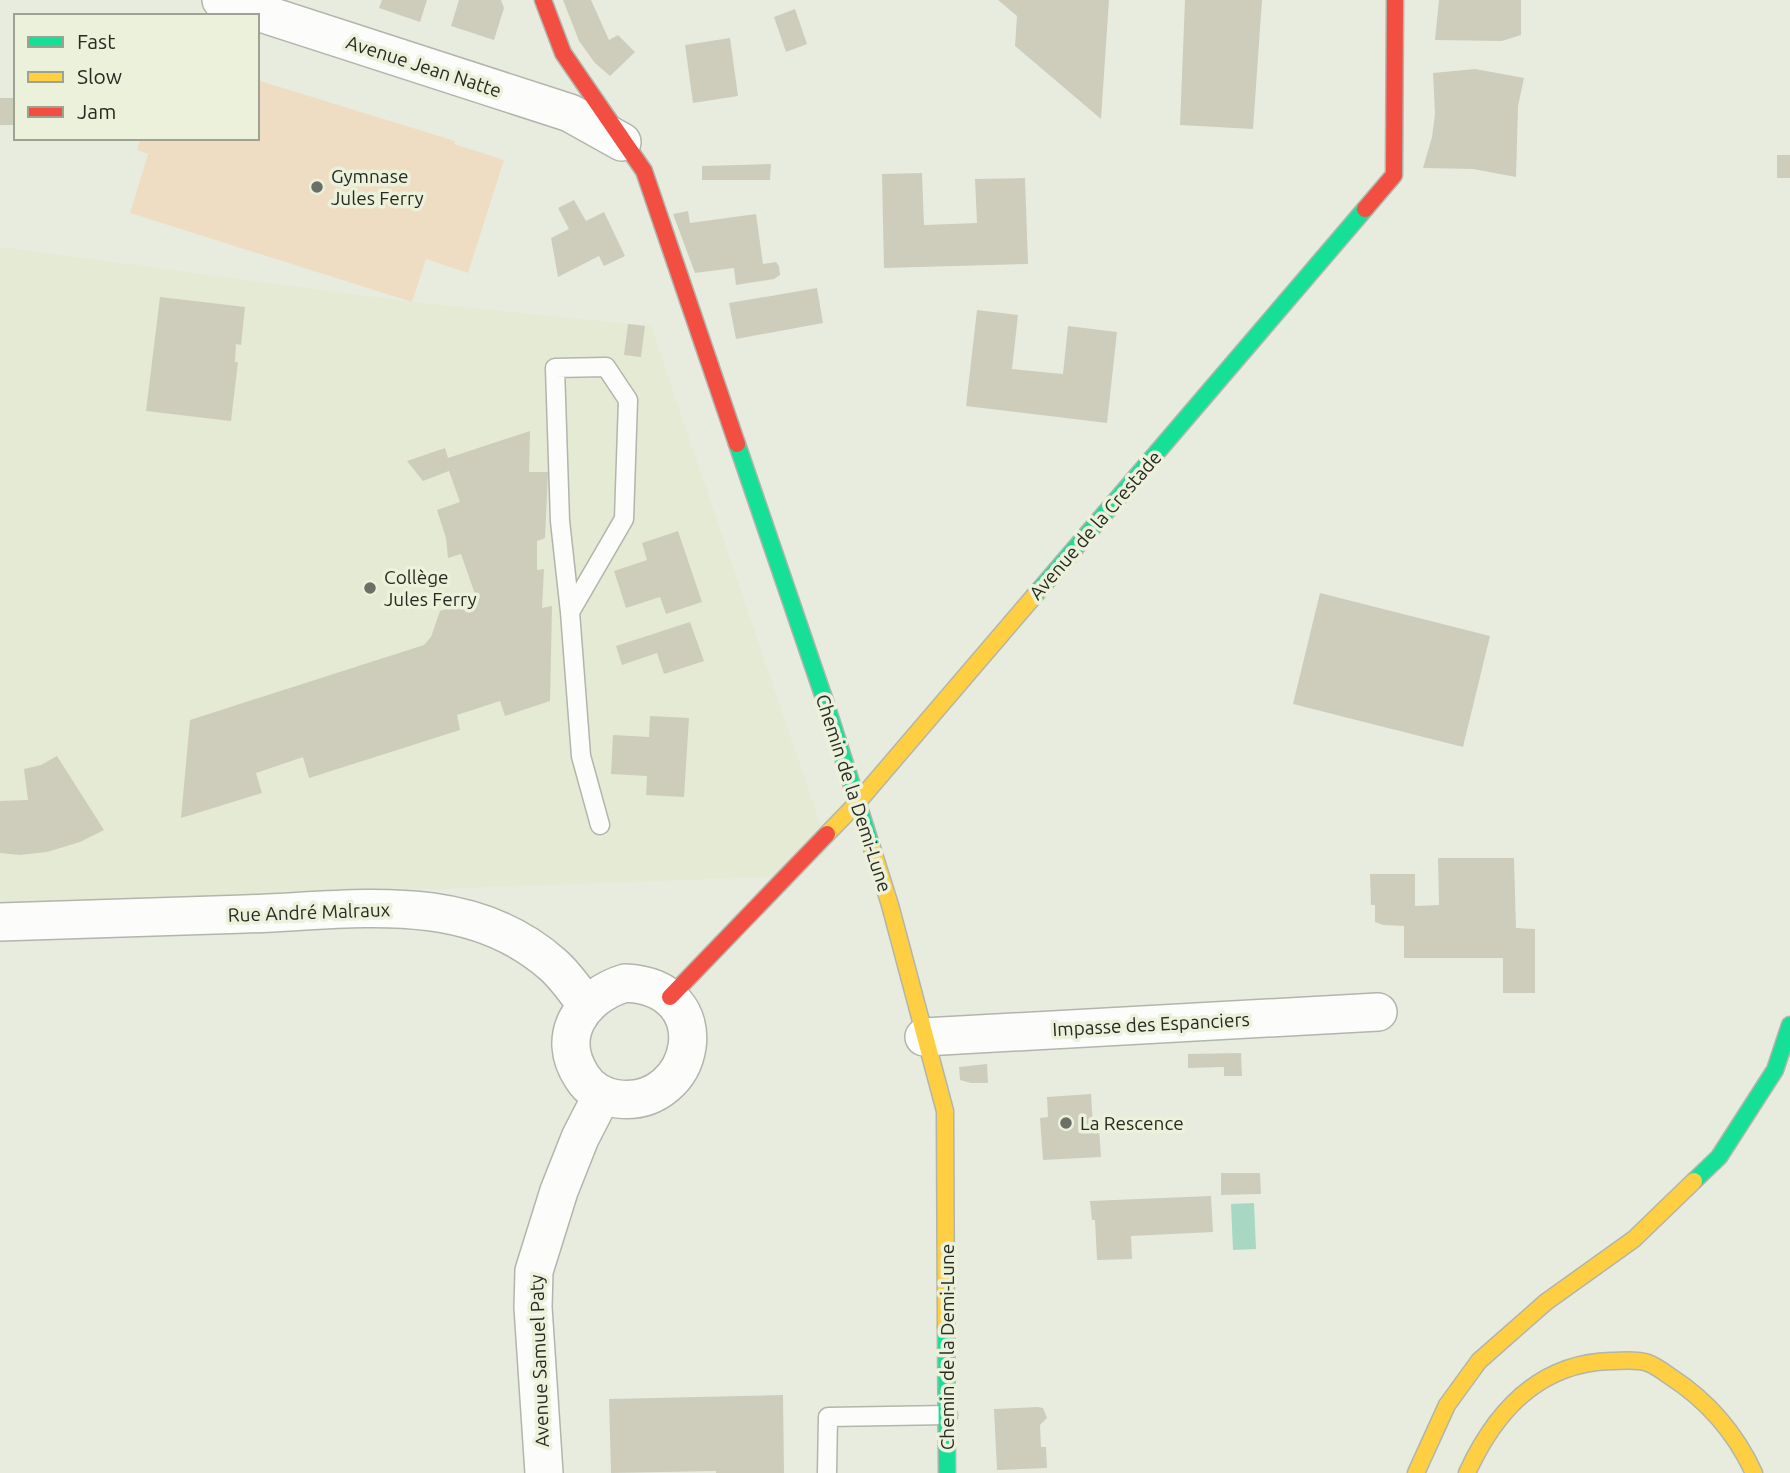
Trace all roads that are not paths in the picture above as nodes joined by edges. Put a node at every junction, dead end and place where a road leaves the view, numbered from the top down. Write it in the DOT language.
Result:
graph roads {
  1 [pos="221,0"];
  2 [pos="543,0"];
  3 [pos="1395,0"];
  4 [pos="622,142"];
  5 [pos="570,612"];
  6 [pos="857,803"];
  7 [pos="600,825"];
  8 [pos="0,922"];
  9 [pos="670,997"];
  10 [pos="586,1005"];
  11 [pos="1378,1012"];
  12 [pos="1790,1025"];
  13 [pos="924,1037"];
  14 [pos="602,1095"];
  15 [pos="948,1415"];
  16 [pos="544,1473"];
  17 [pos="827,1473"];
  18 [pos="947,1473"];
  19 [pos="1416,1473"];
  20 [pos="1467,1473"];
  21 [pos="1754,1473"];
  1 -- 4 [label="street, Avenue Jean Natte"];
  2 -- 4 [label="main road, Chemin de la Demi-Lune"];
  3 -- 6 [label="main road, Avenue de la Crestade"];
  4 -- 6 [label="main road, Chemin de la Demi-Lune"];
  5 -- 5 [label="lane"];
  5 -- 7 [label="lane"];
  6 -- 9 [label="main road, Avenue de la Crestade"];
  6 -- 13 [label="main road, Chemin de la Demi-Lune"];
  8 -- 10 [label="street, Rue André Malraux"];
  9 -- 10 [label="street"];
  9 -- 14 [label="street"];
  10 -- 14 [label="street"];
  11 -- 13 [label="street, Impasse des Espanciers"];
  12 -- 19 [label="main road"];
  13 -- 15 [label="main road, Chemin de la Demi-Lune"];
  14 -- 16 [label="street, Avenue Samuel Paty"];
  15 -- 17 [label="lane"];
  15 -- 18 [label="main road, Chemin de la Demi-Lune"];
  20 -- 21 [label="main road"];
}
